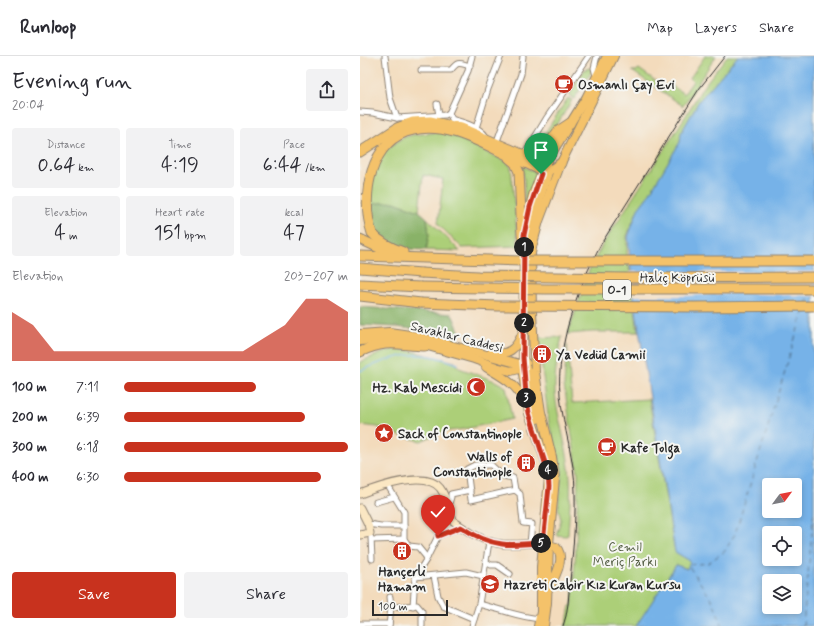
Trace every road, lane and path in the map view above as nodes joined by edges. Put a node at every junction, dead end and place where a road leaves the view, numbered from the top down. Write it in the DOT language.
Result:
graph roads {
  1 [pos="385,56"];
  2 [pos="472,56"];
  3 [pos="501,56"];
  4 [pos="523,56"];
  5 [pos="589,56"];
  6 [pos="597,56"];
  7 [pos="607,56"];
  8 [pos="614,56"];
  9 [pos="470,66"];
  10 [pos="421,70"];
  11 [pos="596,78"];
  12 [pos="437,104"];
  13 [pos="360,112"];
  14 [pos="449,113"];
  15 [pos="439,115"];
  16 [pos="398,118"];
  17 [pos="570,123"];
  18 [pos="476,128"];
  19 [pos="487,139"];
  20 [pos="496,144"];
  21 [pos="360,152"];
  22 [pos="524,155"];
  23 [pos="507,156"];
  24 [pos="561,163"];
  25 [pos="545,168"];
  26 [pos="360,239"];
  27 [pos="528,250"];
  28 [pos="403,252"];
  29 [pos="360,256"];
  30 [pos="428,258"];
  31 [pos="814,261"];
  32 [pos="360,268"];
  33 [pos="814,276"];
  34 [pos="360,284"];
  35 [pos="814,290"];
  36 [pos="361,301"];
  37 [pos="814,306"];
  38 [pos="524,329"];
  39 [pos="360,334"];
  40 [pos="360,341"];
  41 [pos="425,346"];
  42 [pos="461,348"];
  43 [pos="360,352"];
  44 [pos="533,352"];
  45 [pos="474,359"];
  46 [pos="523,366"];
  47 [pos="529,413"];
  48 [pos="546,438"];
  49 [pos="388,486"];
  50 [pos="470,490"];
  51 [pos="516,490"];
  52 [pos="360,494"];
  53 [pos="394,496"];
  54 [pos="376,502"];
  55 [pos="448,507"];
  56 [pos="360,508"];
  57 [pos="368,524"];
  58 [pos="404,526"];
  59 [pos="461,527"];
  60 [pos="360,535"];
  61 [pos="371,536"];
  62 [pos="404,539"];
  63 [pos="489,542"];
  64 [pos="530,543"];
  65 [pos="546,544"];
  66 [pos="427,558"];
  67 [pos="372,559"];
  68 [pos="486,562"];
  69 [pos="510,574"];
  70 [pos="434,576"];
  71 [pos="483,576"];
  72 [pos="415,577"];
  73 [pos="547,591"];
  74 [pos="390,597"];
  75 [pos="479,604"];
  76 [pos="413,606"];
  77 [pos="391,607"];
  78 [pos="474,619"];
  79 [pos="360,624"];
  80 [pos="541,624"];
  81 [pos="389,625"];
  82 [pos="422,626"];
  83 [pos="472,626"];
  1 -- 16 [label="street"];
  2 -- 9 [label="street"];
  3 -- 18 [label="street"];
  4 -- 20 [label="street"];
  5 -- 22 [label="street"];
  6 -- 11 [label="street"];
  7 -- 11 [label="main road"];
  8 -- 24 [label="main road"];
  9 -- 10 [label="street"];
  9 -- 14 [label="street"];
  11 -- 17 [label="main road"];
  12 -- 15 [label="street"];
  13 -- 16 [label="street"];
  14 -- 15 [label="street"];
  14 -- 18 [label="street"];
  15 -- 16 [label="street"];
  17 -- 22 [label="highway"];
  17 -- 25 [label="main road"];
  18 -- 19 [label="street"];
  19 -- 20 [label="highway"];
  19 -- 21 [label="highway"];
  20 -- 22 [label="highway"];
  22 -- 25 [label="highway"];
  23 -- 25 [label="highway"];
  23 -- 27 [label="highway"];
  23 -- 28 [label="highway"];
  24 -- 25 [label="highway"];
  24 -- 27 [label="main road"];
  25 -- 27 [label="highway"];
  26 -- 28 [label="highway"];
  27 -- 38 [label="main road"];
  27 -- 44 [label="main road"];
  28 -- 30 [label="highway"];
  29 -- 30 [label="highway"];
  30 -- 31 [label="highway, bridge"];
  32 -- 33 [label="highway, Haliç Köprüsü / O-1, bridge"];
  34 -- 35 [label="highway, Haliç Köprüsü / O-1, bridge"];
  36 -- 37 [label="highway, bridge"];
  38 -- 42 [label="main road"];
  38 -- 46 [label="main road"];
  39 -- 42 [label="main road, Savaklar Caddesi"];
  40 -- 41 [label="main road, Savaklar Caddesi"];
  41 -- 43 [label="highway"];
  41 -- 45 [label="main road, Savaklar Caddesi"];
  42 -- 46 [label="main road, Savaklar Caddesi"];
  44 -- 46 [label="main road"];
  44 -- 48 [label="main road"];
  45 -- 46 [label="main road, Savaklar Caddesi"];
  45 -- 47 [label="main road"];
  46 -- 47 [label="main road"];
  46 -- 48 [label="main road"];
  47 -- 65 [label="main road"];
  48 -- 65 [label="main road"];
  49 -- 52 [label="street"];
  49 -- 53 [label="street"];
  49 -- 55 [label="street"];
  50 -- 51 [label="street"];
  50 -- 51 [label="street"];
  50 -- 55 [label="street"];
  51 -- 64 [label="street"];
  53 -- 54 [label="street"];
  53 -- 58 [label="street"];
  55 -- 59 [label="street"];
  56 -- 57 [label="street"];
  57 -- 58 [label="street"];
  57 -- 61 [label="street"];
  58 -- 62 [label="street"];
  59 -- 63 [label="street"];
  59 -- 66 [label="street"];
  60 -- 61 [label="street"];
  61 -- 62 [label="street"];
  61 -- 67 [label="street"];
  62 -- 66 [label="street"];
  63 -- 64 [label="street"];
  63 -- 68 [label="street"];
  64 -- 65 [label="street"];
  65 -- 73 [label="main road"];
  65 -- 73 [label="main road"];
  65 -- 80 [label="main road"];
  66 -- 72 [label="street"];
  68 -- 69 [label="street"];
  68 -- 71 [label="street"];
  70 -- 71 [label="street"];
  70 -- 72 [label="street"];
  70 -- 78 [label="street"];
  71 -- 75 [label="street"];
  72 -- 76 [label="street"];
  73 -- 80 [label="main road"];
  74 -- 77 [label="street"];
  75 -- 78 [label="street"];
  75 -- 80 [label="street"];
  76 -- 77 [label="street"];
  76 -- 82 [label="street"];
  77 -- 81 [label="street"];
  78 -- 83 [label="street"];
  79 -- 81 [label="street"];
}
